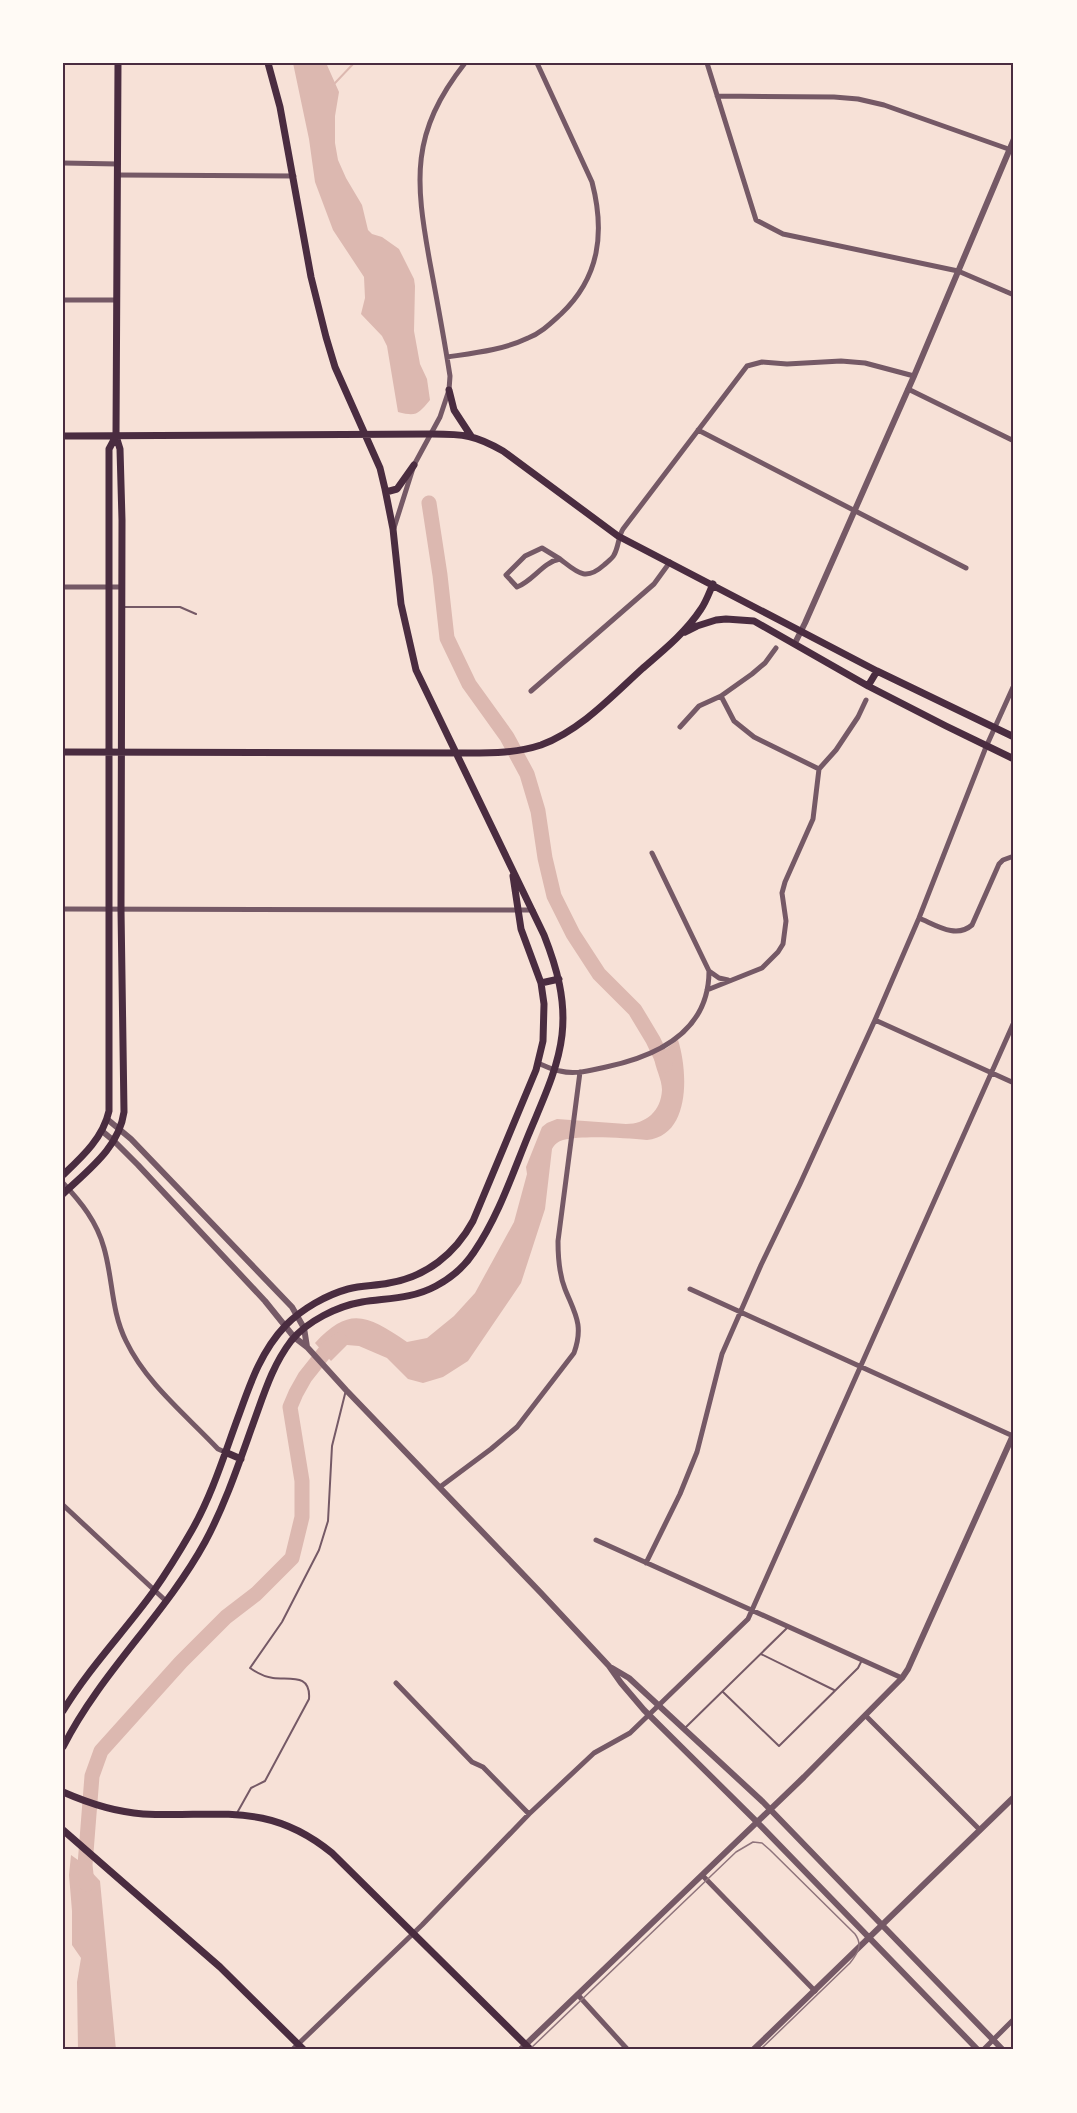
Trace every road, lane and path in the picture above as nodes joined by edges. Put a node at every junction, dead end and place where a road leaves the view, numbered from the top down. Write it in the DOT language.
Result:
graph roads {
  1 [pos="118,63"];
  2 [pos="268,63"];
  3 [pos="465,63"];
  4 [pos="537,63"];
  5 [pos="706,63"];
  6 [pos="717,96"];
  7 [pos="1014,139"];
  8 [pos="1012,150"];
  9 [pos="63,164"];
  10 [pos="118,164"];
  11 [pos="117,175"];
  12 [pos="294,176"];
  13 [pos="958,271"];
  14 [pos="1014,296"];
  15 [pos="63,300"];
  16 [pos="117,300"];
  17 [pos="447,357"];
  18 [pos="914,376"];
  19 [pos="908,389"];
  20 [pos="449,390"];
  21 [pos="698,430"];
  22 [pos="432,434"];
  23 [pos="366,435"];
  24 [pos="63,436"];
  25 [pos="116,436"];
  26 [pos="471,436"];
  27 [pos="1014,441"];
  28 [pos="414,465"];
  29 [pos="386,492"];
  30 [pos="855,510"];
  31 [pos="393,529"];
  32 [pos="618,536"];
  33 [pos="560,560"];
  34 [pos="670,562"];
  35 [pos="966,568"];
  36 [pos="712,584"];
  37 [pos="63,587"];
  38 [pos="110,587"];
  39 [pos="122,587"];
  40 [pos="110,607"];
  41 [pos="122,607"];
  42 [pos="196,614"];
  43 [pos="802,630"];
  44 [pos="680,635"];
  45 [pos="795,643"];
  46 [pos="776,648"];
  47 [pos="877,671"];
  48 [pos="1014,685"];
  49 [pos="868,686"];
  50 [pos="531,691"];
  51 [pos="721,696"];
  52 [pos="866,700"];
  53 [pos="680,728"];
  54 [pos="995,728"];
  55 [pos="1014,737"];
  56 [pos="986,747"];
  57 [pos="63,752"];
  58 [pos="109,752"];
  59 [pos="121,752"];
  60 [pos="458,752"];
  61 [pos="1014,759"];
  62 [pos="819,769"];
  63 [pos="652,853"];
  64 [pos="1014,856"];
  65 [pos="512,870"];
  66 [pos="63,909"];
  67 [pos="108,910"];
  68 [pos="121,910"];
  69 [pos="517,910"];
  70 [pos="533,910"];
  71 [pos="919,918"];
  72 [pos="709,971"];
  73 [pos="559,979"];
  74 [pos="732,980"];
  75 [pos="541,983"];
  76 [pos="707,990"];
  77 [pos="109,1018"];
  78 [pos="123,1018"];
  79 [pos="874,1020"];
  80 [pos="1014,1022"];
  81 [pos="538,1064"];
  82 [pos="554,1069"];
  83 [pos="580,1072"];
  84 [pos="991,1073"];
  85 [pos="1014,1083"];
  86 [pos="107,1119"];
  87 [pos="120,1130"];
  88 [pos="102,1131"];
  89 [pos="114,1141"];
  90 [pos="63,1175"];
  91 [pos="65,1188"];
  92 [pos="482,1202"];
  93 [pos="198,1209"];
  94 [pos="497,1209"];
  95 [pos="188,1218"];
  96 [pos="690,1289"];
  97 [pos="740,1311"];
  98 [pos="298,1314"];
  99 [pos="285,1327"];
  100 [pos="304,1328"];
  101 [pos="294,1337"];
  102 [pos="307,1347"];
  103 [pos="860,1366"];
  104 [pos="346,1390"];
  105 [pos="1013,1438"];
  106 [pos="225,1452"];
  107 [pos="241,1459"];
  108 [pos="440,1487"];
  109 [pos="63,1505"];
  110 [pos="596,1540"];
  111 [pos="646,1563"];
  112 [pos="154,1590"];
  113 [pos="166,1601"];
  114 [pos="752,1610"];
  115 [pos="788,1627"];
  116 [pos="761,1654"];
  117 [pos="862,1660"];
  118 [pos="609,1666"];
  119 [pos="93,1669"];
  120 [pos="106,1678"];
  121 [pos="902,1678"];
  122 [pos="396,1683"];
  123 [pos="835,1690"];
  124 [pos="723,1692"];
  125 [pos="660,1706"];
  126 [pos="63,1711"];
  127 [pos="650,1715"];
  128 [pos="866,1716"];
  129 [pos="684,1729"];
  130 [pos="63,1748"];
  131 [pos="64,1792"];
  132 [pos="1014,1797"];
  133 [pos="1008,1803"];
  134 [pos="1014,1809"];
  135 [pos="771,1810"];
  136 [pos="237,1813"];
  137 [pos="529,1814"];
  138 [pos="758,1823"];
  139 [pos="63,1830"];
  140 [pos="980,1830"];
  141 [pos="66,1837"];
  142 [pos="703,1876"];
  143 [pos="882,1925"];
  144 [pos="413,1934"];
  145 [pos="870,1937"];
  146 [pos="815,1991"];
  147 [pos="578,1995"];
  148 [pos="1014,2019"];
  149 [pos="993,2040"];
  150 [pos="301,2047"];
  151 [pos="525,2048"];
  152 [pos="758,2048"];
  153 [pos="292,2050"];
  154 [pos="628,2050"];
  155 [pos="978,2050"];
  156 [pos="983,2050"];
  157 [pos="1003,2050"];
  1 -- 10 [label="main road"];
  2 -- 12 [label="main road"];
  3 -- 17 [label="street"];
  4 -- 17 [label="street"];
  5 -- 6 [label="street"];
  6 -- 8 [label="street"];
  6 -- 13 [label="street"];
  7 -- 8 [label="street"];
  8 -- 13 [label="street"];
  9 -- 10 [label="street"];
  10 -- 11 [label="main road"];
  11 -- 12 [label="street"];
  11 -- 16 [label="main road"];
  12 -- 23 [label="main road"];
  13 -- 14 [label="street"];
  13 -- 18 [label="street"];
  15 -- 16 [label="street"];
  16 -- 25 [label="main road"];
  17 -- 20 [label="street"];
  18 -- 19 [label="street"];
  18 -- 21 [label="street"];
  19 -- 27 [label="street"];
  19 -- 30 [label="street"];
  20 -- 22 [label="street"];
  20 -- 26 [label="main road"];
  21 -- 30 [label="street"];
  21 -- 32 [label="street"];
  22 -- 23 [label="main road"];
  22 -- 26 [label="main road"];
  22 -- 28 [label="street"];
  23 -- 25 [label="main road"];
  23 -- 29 [label="main road"];
  24 -- 25 [label="main road"];
  25 -- 38 [label="main road"];
  25 -- 39 [label="main road"];
  26 -- 32 [label="main road"];
  28 -- 29 [label="main road"];
  28 -- 31 [label="street"];
  29 -- 31 [label="main road"];
  30 -- 35 [label="street"];
  30 -- 43 [label="street"];
  31 -- 60 [label="main road"];
  32 -- 33 [label="street"];
  32 -- 34 [label="main road"];
  33 -- 33 [label="street"];
  34 -- 36 [label="main road"];
  34 -- 50 [label="street"];
  36 -- 43 [label="main road"];
  36 -- 44 [label="main road"];
  37 -- 38 [label="street"];
  38 -- 39 [label="street"];
  38 -- 40 [label="main road"];
  39 -- 41 [label="main road"];
  40 -- 41 [label="main road"];
  40 -- 58 [label="main road"];
  41 -- 42 [label="lane"];
  41 -- 59 [label="main road"];
  43 -- 45 [label="street"];
  43 -- 47 [label="main road"];
  44 -- 45 [label="main road"];
  44 -- 60 [label="main road"];
  45 -- 49 [label="main road"];
  46 -- 51 [label="street"];
  47 -- 49 [label="main road"];
  47 -- 54 [label="main road"];
  48 -- 54 [label="street"];
  49 -- 56 [label="main road"];
  51 -- 53 [label="street"];
  51 -- 62 [label="street"];
  52 -- 62 [label="street"];
  54 -- 55 [label="main road"];
  54 -- 56 [label="street"];
  56 -- 61 [label="main road"];
  56 -- 71 [label="street"];
  57 -- 58 [label="main road"];
  58 -- 59 [label="main road"];
  58 -- 67 [label="main road"];
  59 -- 60 [label="main road"];
  59 -- 68 [label="main road"];
  60 -- 65 [label="main road"];
  62 -- 74 [label="street"];
  63 -- 72 [label="street"];
  64 -- 71 [label="street"];
  65 -- 69 [label="main road"];
  65 -- 70 [label="main road"];
  66 -- 67 [label="street"];
  67 -- 68 [label="street"];
  67 -- 77 [label="main road"];
  68 -- 69 [label="street"];
  68 -- 78 [label="main road"];
  69 -- 70 [label="street"];
  69 -- 75 [label="main road"];
  70 -- 73 [label="main road"];
  71 -- 79 [label="street"];
  72 -- 74 [label="street"];
  72 -- 76 [label="street"];
  73 -- 75 [label="main road"];
  73 -- 82 [label="main road"];
  74 -- 76 [label="street"];
  75 -- 81 [label="main road"];
  76 -- 83 [label="street"];
  77 -- 78 [label="main road"];
  77 -- 86 [label="main road"];
  78 -- 87 [label="main road"];
  79 -- 84 [label="street"];
  79 -- 97 [label="street"];
  80 -- 84 [label="street"];
  81 -- 82 [label="street"];
  81 -- 92 [label="main road"];
  82 -- 83 [label="street"];
  82 -- 94 [label="main road"];
  83 -- 108 [label="street"];
  84 -- 85 [label="street"];
  84 -- 103 [label="street"];
  86 -- 87 [label="street"];
  86 -- 88 [label="main road"];
  87 -- 89 [label="main road"];
  87 -- 93 [label="street"];
  88 -- 89 [label="street"];
  88 -- 90 [label="main road"];
  89 -- 91 [label="main road"];
  89 -- 95 [label="street"];
  91 -- 106 [label="street"];
  92 -- 94 [label="main road"];
  92 -- 98 [label="main road"];
  93 -- 95 [label="street"];
  93 -- 98 [label="street"];
  94 -- 100 [label="main road"];
  95 -- 99 [label="street"];
  96 -- 97 [label="street"];
  97 -- 103 [label="street"];
  97 -- 111 [label="street"];
  98 -- 99 [label="main road"];
  98 -- 100 [label="street"];
  99 -- 101 [label="street"];
  99 -- 106 [label="main road"];
  100 -- 101 [label="main road"];
  100 -- 102 [label="street"];
  101 -- 102 [label="street"];
  101 -- 107 [label="main road"];
  102 -- 104 [label="street"];
  103 -- 105 [label="street"];
  103 -- 114 [label="street"];
  104 -- 108 [label="street"];
  104 -- 136 [label="lane"];
  105 -- 121 [label="street"];
  106 -- 107 [label="main road"];
  106 -- 112 [label="main road"];
  107 -- 113 [label="main road"];
  108 -- 118 [label="street"];
  109 -- 112 [label="street"];
  110 -- 111 [label="street"];
  111 -- 114 [label="street"];
  112 -- 113 [label="street"];
  112 -- 119 [label="main road"];
  113 -- 120 [label="main road"];
  114 -- 115 [label="street"];
  114 -- 125 [label="street"];
  115 -- 116 [label="lane"];
  115 -- 117 [label="street"];
  116 -- 123 [label="lane"];
  116 -- 124 [label="lane"];
  117 -- 121 [label="street"];
  117 -- 123 [label="lane"];
  118 -- 125 [label="street"];
  118 -- 127 [label="street"];
  119 -- 120 [label="main road"];
  119 -- 126 [label="main road"];
  120 -- 130 [label="main road"];
  121 -- 128 [label="street"];
  122 -- 137 [label="street"];
  123 -- 124 [label="lane"];
  124 -- 129 [label="lane"];
  125 -- 127 [label="street"];
  125 -- 129 [label="street"];
  127 -- 137 [label="street"];
  127 -- 138 [label="street"];
  128 -- 135 [label="street"];
  128 -- 140 [label="street"];
  129 -- 135 [label="street"];
  131 -- 136 [label="main road"];
  132 -- 133 [label="street"];
  133 -- 134 [label="street"];
  133 -- 140 [label="street"];
  135 -- 138 [label="street"];
  135 -- 143 [label="street"];
  136 -- 144 [label="main road"];
  137 -- 144 [label="street"];
  138 -- 142 [label="street"];
  138 -- 145 [label="street"];
  139 -- 141 [label="main road"];
  140 -- 143 [label="street"];
  141 -- 150 [label="main road"];
  142 -- 146 [label="street"];
  142 -- 147 [label="street"];
  143 -- 145 [label="street"];
  143 -- 149 [label="street"];
  144 -- 150 [label="street"];
  144 -- 151 [label="main road"];
  145 -- 146 [label="street"];
  145 -- 155 [label="street"];
  146 -- 152 [label="street"];
  147 -- 151 [label="street"];
  147 -- 154 [label="street"];
  148 -- 149 [label="street"];
  149 -- 156 [label="street"];
  149 -- 157 [label="street"];
  150 -- 153 [label="street"];
}
